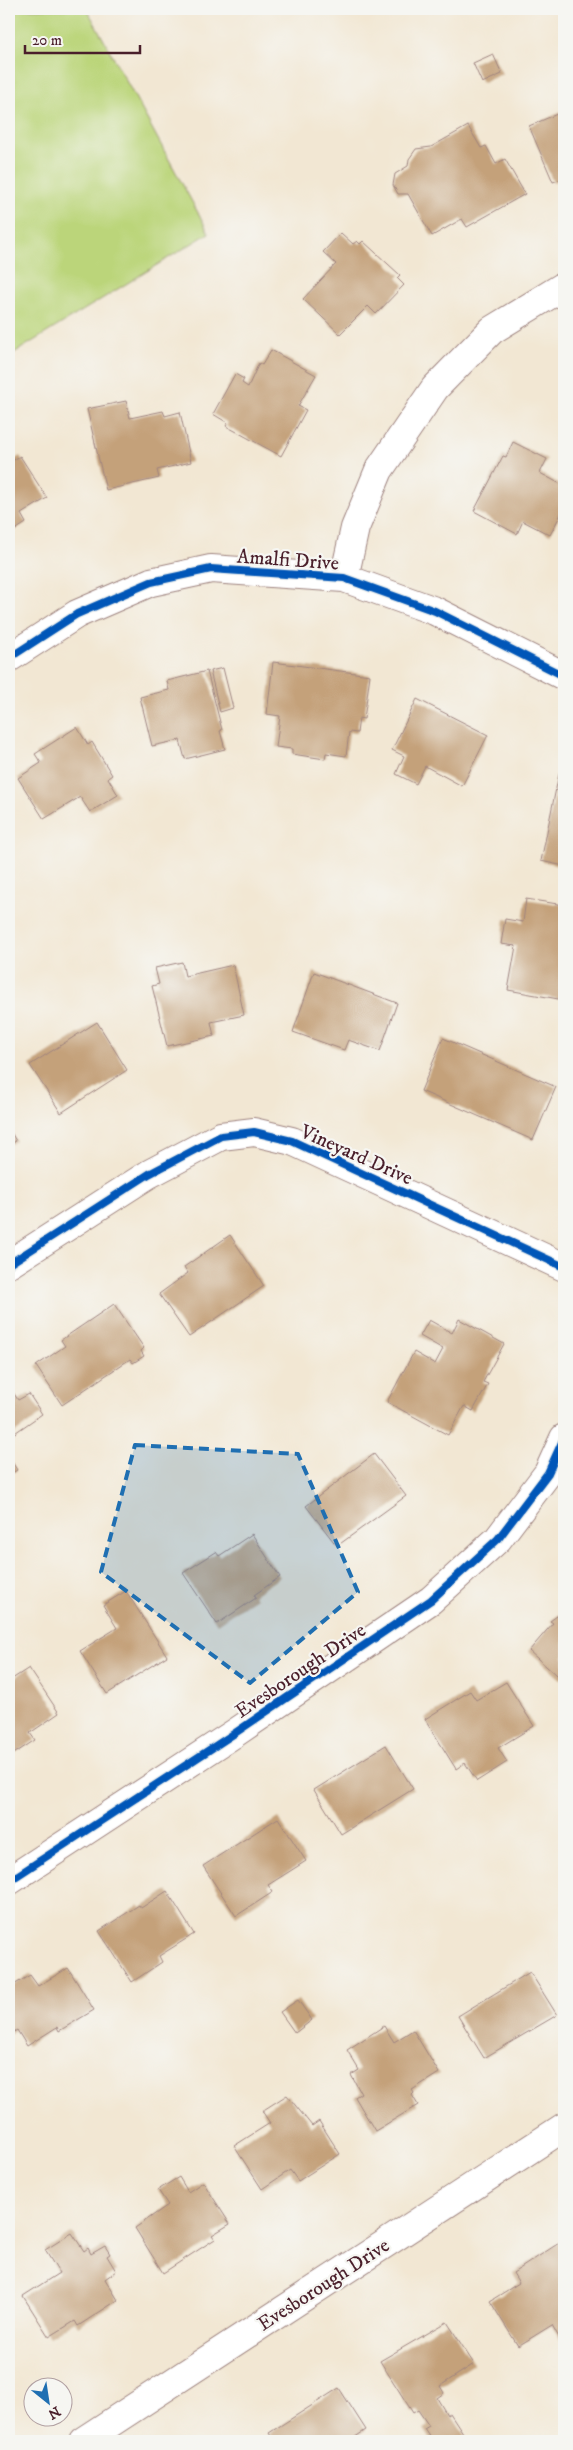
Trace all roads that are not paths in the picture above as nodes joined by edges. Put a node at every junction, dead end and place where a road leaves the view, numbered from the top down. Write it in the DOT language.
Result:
graph roads {
  1 [pos="564,286"];
  2 [pos="344,578"];
  3 [pos="9,658"];
  4 [pos="564,676"];
  5 [pos="9,1264"];
  6 [pos="564,1267"];
  7 [pos="564,1438"];
  8 [pos="9,1881"];
  9 [pos="564,2127"];
  10 [pos="83,2441"];
  1 -- 2 [label="street"];
  2 -- 3 [label="street, Amalfi Drive"];
  2 -- 4 [label="street, Amalfi Drive"];
  5 -- 6 [label="street, Vineyard Drive"];
  7 -- 8 [label="street, Evesborough Drive"];
  9 -- 10 [label="street, Evesborough Drive"];
}
